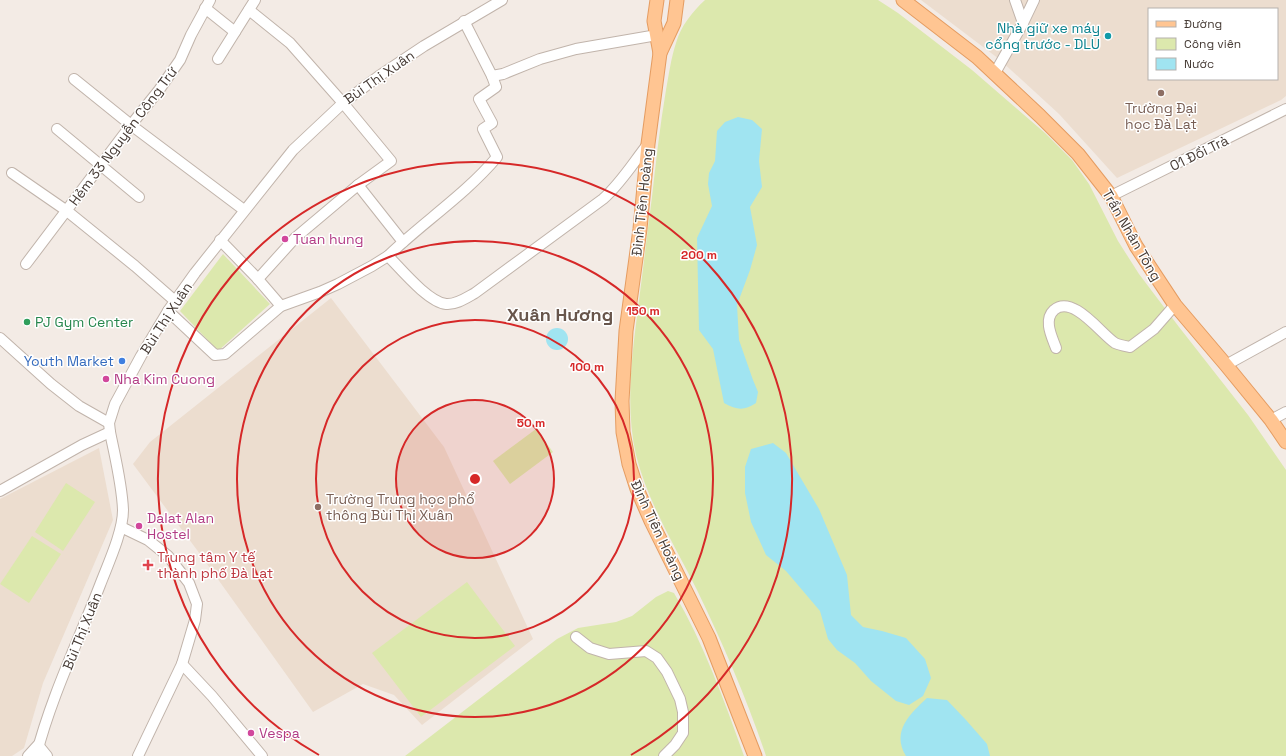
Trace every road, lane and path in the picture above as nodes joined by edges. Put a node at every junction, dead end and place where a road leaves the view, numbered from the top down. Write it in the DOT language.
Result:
graph roads {
  1 [pos="255,0"];
  2 [pos="502,0"];
  3 [pos="657,0"];
  4 [pos="677,0"];
  5 [pos="903,0"];
  6 [pos="1016,0"];
  7 [pos="1034,0"];
  8 [pos="208,4"];
  9 [pos="249,10"];
  10 [pos="464,22"];
  11 [pos="1023,23"];
  12 [pos="235,32"];
  13 [pos="657,35"];
  14 [pos="660,53"];
  15 [pos="218,59"];
  16 [pos="995,73"];
  17 [pos="492,76"];
  18 [pos="74,79"];
  19 [pos="343,102"];
  20 [pos="1286,109"];
  21 [pos="131,125"];
  22 [pos="57,129"];
  23 [pos="648,144"];
  24 [pos="101,165"];
  25 [pos="12,173"];
  26 [pos="358,185"];
  27 [pos="139,196"];
  28 [pos="1111,196"];
  29 [pos="244,210"];
  30 [pos="67,211"];
  31 [pos="220,240"];
  32 [pos="403,242"];
  33 [pos="388,256"];
  34 [pos="26,264"];
  35 [pos="258,279"];
  36 [pos="175,301"];
  37 [pos="1175,305"];
  38 [pos="281,306"];
  39 [pos="168,310"];
  40 [pos="1286,332"];
  41 [pos="0,338"];
  42 [pos="1056,348"];
  43 [pos="1226,365"];
  44 [pos="1286,412"];
  45 [pos="1271,420"];
  46 [pos="110,428"];
  47 [pos="1286,442"];
  48 [pos="0,490"];
  49 [pos="121,527"];
  50 [pos="576,637"];
  51 [pos="182,664"];
  52 [pos="38,746"];
  53 [pos="28,756"];
  54 [pos="36,756"];
  55 [pos="48,756"];
  56 [pos="138,756"];
  57 [pos="262,756"];
  58 [pos="664,756"];
  59 [pos="755,756"];
  1 -- 9 [label="street"];
  2 -- 10 [label="street, Bùi Thị Xuân"];
  3 -- 13 [label="main road, Đinh Tiên Hoàng"];
  4 -- 14 [label="main road, Đinh Tiên Hoàng"];
  5 -- 16 [label="main road, Trần Nhân Tông"];
  6 -- 11 [label="street"];
  7 -- 11 [label="street"];
  8 -- 12 [label="street"];
  8 -- 21 [label="street, Hẻm 33 Nguyễn Công Trứ"];
  9 -- 12 [label="street"];
  9 -- 19 [label="street"];
  10 -- 17 [label="street"];
  10 -- 19 [label="street, Bùi Thị Xuân"];
  11 -- 16 [label="street"];
  12 -- 15 [label="street"];
  13 -- 14 [label="main road, Đinh Tiên Hoàng"];
  13 -- 17 [label="street"];
  14 -- 23 [label="main road, Đinh Tiên Hoàng"];
  16 -- 28 [label="main road, Trần Nhân Tông"];
  17 -- 32 [label="street"];
  18 -- 21 [label="street"];
  19 -- 26 [label="street"];
  19 -- 29 [label="street, Bùi Thị Xuân"];
  20 -- 28 [label="street, 01 Đồi Trà"];
  21 -- 24 [label="street, Hẻm 33 Nguyễn Công Trứ"];
  21 -- 29 [label="street"];
  22 -- 24 [label="street"];
  23 -- 33 [label="street"];
  23 -- 59 [label="main road, Đinh Tiên Hoàng"];
  24 -- 27 [label="street"];
  24 -- 30 [label="street, Hẻm 33 Nguyễn Công Trứ"];
  25 -- 30 [label="street"];
  26 -- 32 [label="street"];
  26 -- 35 [label="street"];
  28 -- 37 [label="main road, Trần Nhân Tông"];
  29 -- 31 [label="street, Bùi Thị Xuân"];
  30 -- 34 [label="street, Hẻm 33 Nguyễn Công Trứ"];
  30 -- 36 [label="street"];
  31 -- 35 [label="street"];
  31 -- 36 [label="street, Bùi Thị Xuân"];
  32 -- 33 [label="street"];
  33 -- 38 [label="street"];
  35 -- 38 [label="street"];
  36 -- 39 [label="street, Bùi Thị Xuân"];
  37 -- 42 [label="street"];
  37 -- 43 [label="main road, Trần Nhân Tông"];
  38 -- 39 [label="street"];
  39 -- 46 [label="street, Bùi Thị Xuân"];
  40 -- 43 [label="street"];
  41 -- 46 [label="street"];
  43 -- 45 [label="main road, Trần Nhân Tông"];
  44 -- 45 [label="street"];
  45 -- 47 [label="main road, Trần Nhân Tông"];
  46 -- 48 [label="street"];
  46 -- 49 [label="street, Bùi Thị Xuân"];
  49 -- 51 [label="street"];
  49 -- 52 [label="street, Bùi Thị Xuân"];
  50 -- 58 [label="street"];
  51 -- 56 [label="street"];
  51 -- 57 [label="street"];
  52 -- 53 [label="street"];
  52 -- 54 [label="street, Bùi Thị Xuân"];
  52 -- 55 [label="street"];
}
